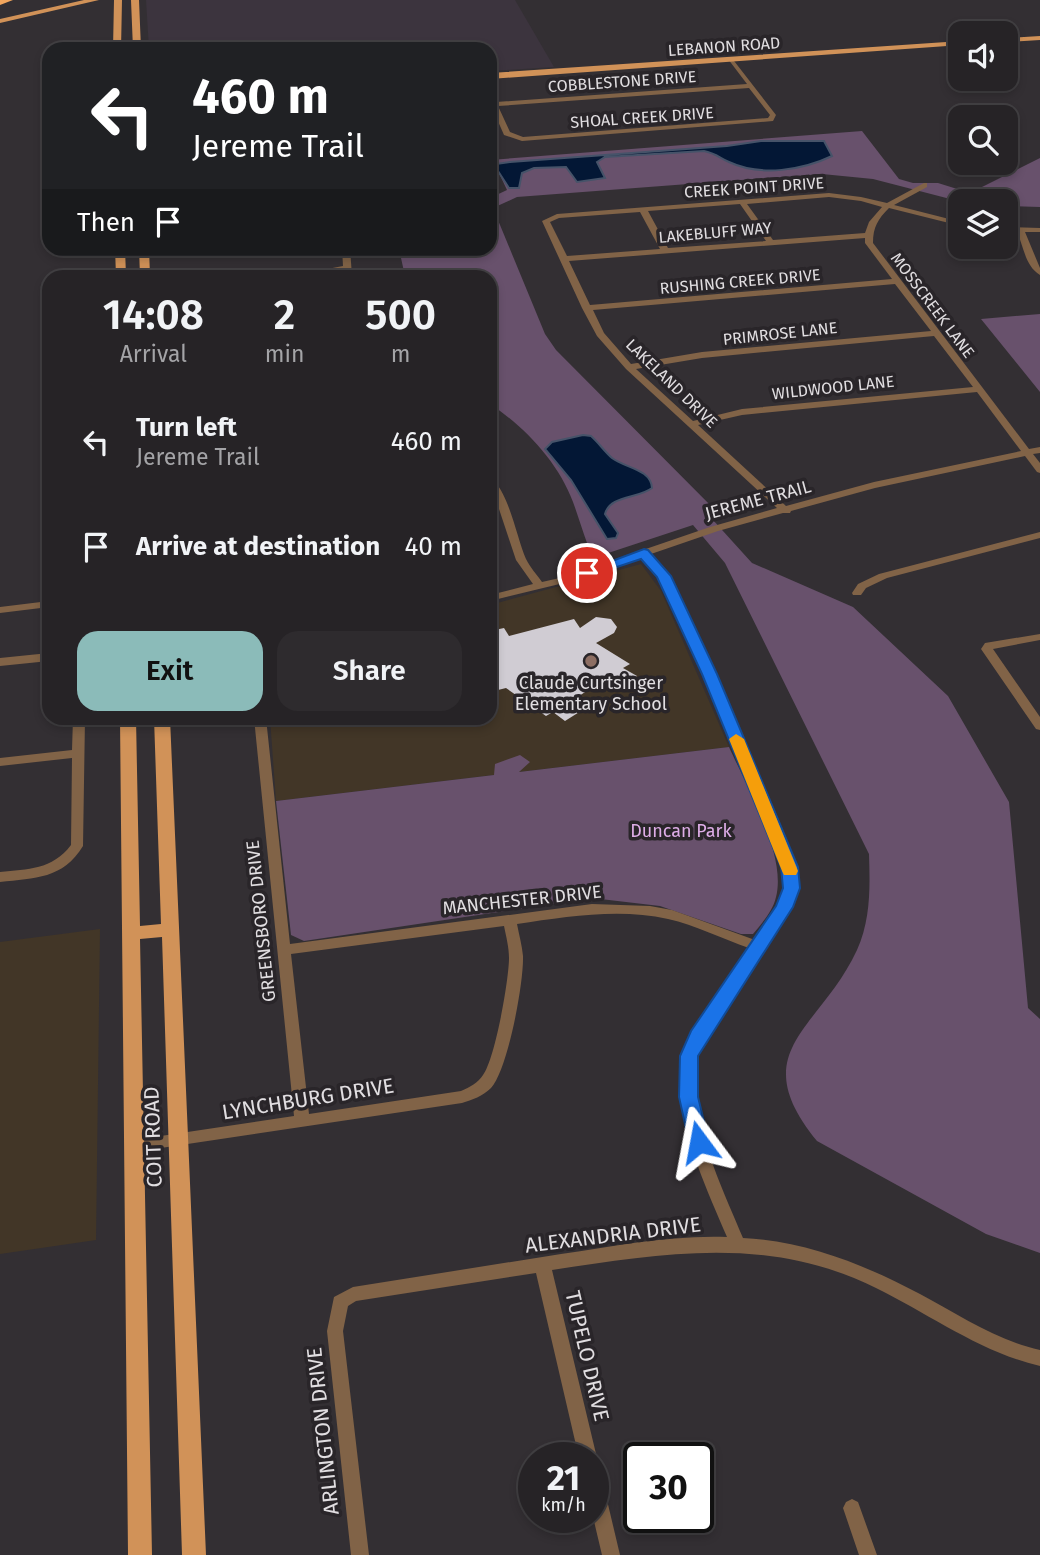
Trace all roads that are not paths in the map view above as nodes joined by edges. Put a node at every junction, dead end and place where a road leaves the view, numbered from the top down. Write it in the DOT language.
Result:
graph roads {
  1 [pos="9,0"];
  2 [pos="95,0"];
  3 [pos="135,0"];
  4 [pos="86,1"];
  5 [pos="0,2"];
  6 [pos="118,3"];
  7 [pos="0,21"];
  8 [pos="1040,38"];
  9 [pos="1018,39"];
  10 [pos="117,42"];
  11 [pos="137,42"];
  12 [pos="1040,44"];
  13 [pos="948,45"];
  14 [pos="1018,46"];
  15 [pos="948,50"];
  16 [pos="892,51"];
  17 [pos="733,62"];
  18 [pos="497,76"];
  19 [pos="497,81"];
  20 [pos="751,86"];
  21 [pos="497,104"];
  22 [pos="497,111"];
  23 [pos="771,120"];
  24 [pos="514,138"];
  25 [pos="924,186"];
  26 [pos="742,202"];
  27 [pos="888,206"];
  28 [pos="643,210"];
  29 [pos="547,219"];
  30 [pos="948,221"];
  31 [pos="1020,230"];
  32 [pos="1040,230"];
  33 [pos="868,235"];
  34 [pos="770,241"];
  35 [pos="665,250"];
  36 [pos="563,259"];
  37 [pos="1040,273"];
  38 [pos="896,281"];
  39 [pos="586,308"];
  40 [pos="935,333"];
  41 [pos="629,367"];
  42 [pos="979,389"];
  43 [pos="692,424"];
  44 [pos="1040,450"];
  45 [pos="1027,453"];
  46 [pos="1040,470"];
  47 [pos="497,494"];
  48 [pos="786,511"];
  49 [pos="1040,535"];
  50 [pos="644,553"];
  51 [pos="539,586"];
  52 [pos="857,593"];
  53 [pos="497,596"];
  54 [pos="42,605"];
  55 [pos="0,610"];
  56 [pos="1040,637"];
  57 [pos="42,658"];
  58 [pos="0,662"];
  59 [pos="79,725"];
  60 [pos="128,725"];
  61 [pos="162,725"];
  62 [pos="261,725"];
  63 [pos="1040,726"];
  64 [pos="78,753"];
  65 [pos="0,762"];
  66 [pos="0,877"];
  67 [pos="509,919"];
  68 [pos="170,929"];
  69 [pos="131,934"];
  70 [pos="761,947"];
  71 [pos="284,950"];
  72 [pos="302,1121"];
  73 [pos="178,1140"];
  74 [pos="134,1146"];
  75 [pos="737,1243"];
  76 [pos="542,1264"];
  77 [pos="340,1302"];
  78 [pos="1040,1358"];
  79 [pos="584,1442"];
  80 [pos="852,1508"];
  81 [pos="606,1533"];
  82 [pos="140,1555"];
  83 [pos="194,1555"];
  84 [pos="360,1555"];
  85 [pos="611,1555"];
  86 [pos="868,1555"];
  1 -- 5 [label="highway"];
  2 -- 4 [label="main road"];
  3 -- 11 [label="main road"];
  4 -- 6 [label="main road"];
  4 -- 7 [label="main road"];
  6 -- 10 [label="main road"];
  8 -- 9 [label="main road"];
  12 -- 14 [label="main road"];
  13 -- 16 [label="main road, LEBANON ROAD"];
  15 -- 16 [label="main road, LEBANON ROAD"];
  16 -- 17 [label="main road, LEBANON ROAD"];
  17 -- 18 [label="main road, LEBANON ROAD"];
  17 -- 19 [label="main road, LEBANON ROAD"];
  17 -- 20 [label="street"];
  20 -- 21 [label="street, COBBLESTONE DRIVE"];
  20 -- 23 [label="street"];
  22 -- 24 [label="street"];
  23 -- 24 [label="street, SHOAL CREEK DRIVE"];
  25 -- 27 [label="street"];
  26 -- 27 [label="street, CREEK POINT DRIVE"];
  26 -- 28 [label="street, CREEK POINT DRIVE"];
  26 -- 34 [label="street"];
  27 -- 30 [label="street, CREEK POINT DRIVE"];
  27 -- 33 [label="street"];
  28 -- 29 [label="street, CREEK POINT DRIVE"];
  28 -- 35 [label="street"];
  29 -- 36 [label="street, LAKELAND DRIVE"];
  31 -- 32 [label="street"];
  31 -- 37 [label="street"];
  33 -- 34 [label="street, LAKEBLUFF WAY"];
  33 -- 38 [label="street, MOSSCREEK LANE"];
  34 -- 35 [label="street, LAKEBLUFF WAY"];
  35 -- 36 [label="street, LAKEBLUFF WAY"];
  36 -- 39 [label="street, LAKELAND DRIVE"];
  38 -- 39 [label="street, RUSHING CREEK DRIVE"];
  38 -- 40 [label="street, MOSSCREEK LANE"];
  39 -- 41 [label="street, LAKELAND DRIVE"];
  40 -- 41 [label="street, PRIMROSE LANE"];
  40 -- 42 [label="street, MOSSCREEK LANE"];
  41 -- 43 [label="street, LAKELAND DRIVE"];
  42 -- 43 [label="street, WILDWOOD LANE"];
  42 -- 45 [label="street, MOSSCREEK LANE"];
  43 -- 48 [label="street, LAKELAND DRIVE"];
  44 -- 45 [label="street, JEREME TRAIL"];
  45 -- 46 [label="street, MOSSCREEK LANE"];
  45 -- 48 [label="street, JEREME TRAIL"];
  47 -- 51 [label="street"];
  48 -- 50 [label="street, JEREME TRAIL"];
  49 -- 52 [label="street"];
  50 -- 51 [label="street, JEREME TRAIL"];
  50 -- 70 [label="street"];
  51 -- 53 [label="street, JEREME TRAIL"];
  54 -- 55 [label="street"];
  56 -- 63 [label="street"];
  57 -- 58 [label="street"];
  59 -- 64 [label="street"];
  60 -- 69 [label="main road, COIT ROAD"];
  61 -- 68 [label="main road, COIT ROAD"];
  62 -- 71 [label="street, GREENSBORO DRIVE"];
  64 -- 65 [label="street"];
  64 -- 66 [label="street"];
  67 -- 70 [label="street, MANCHESTER DRIVE"];
  67 -- 71 [label="street, MANCHESTER DRIVE"];
  67 -- 72 [label="street, LYNCHBURG DRIVE"];
  68 -- 69 [label="main road"];
  68 -- 73 [label="main road, COIT ROAD"];
  69 -- 74 [label="main road, COIT ROAD"];
  70 -- 75 [label="street"];
  71 -- 72 [label="street, GREENSBORO DRIVE"];
  72 -- 73 [label="street, LYNCHBURG DRIVE"];
  73 -- 74 [label="street, LYNCHBURG DRIVE"];
  73 -- 83 [label="main road, COIT ROAD"];
  74 -- 82 [label="main road, COIT ROAD"];
  75 -- 76 [label="street, ALEXANDRIA DRIVE"];
  75 -- 78 [label="street, ALEXANDRIA DRIVE"];
  76 -- 77 [label="street, ALEXANDRIA DRIVE"];
  76 -- 79 [label="street, TUPELO DRIVE"];
  77 -- 84 [label="street, ARLINGTON DRIVE"];
  80 -- 86 [label="street"];
  81 -- 85 [label="street"];
}
